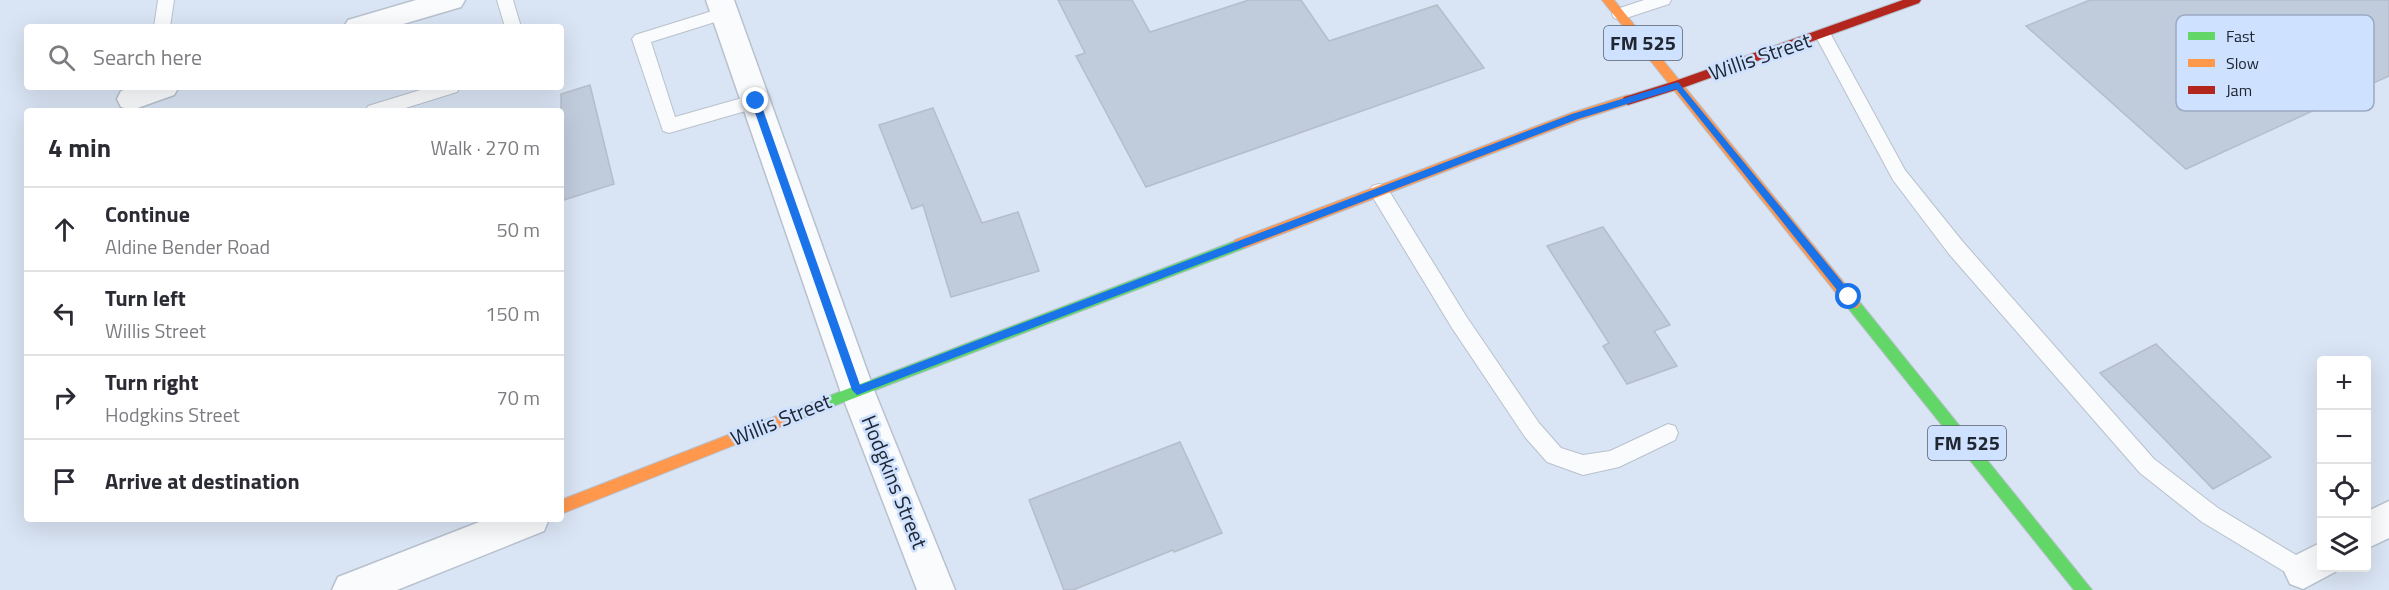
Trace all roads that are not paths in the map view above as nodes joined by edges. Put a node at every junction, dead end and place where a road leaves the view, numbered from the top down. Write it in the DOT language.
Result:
graph roads {
  1 [pos="166,0"];
  2 [pos="451,0"];
  3 [pos="505,0"];
  4 [pos="1608,0"];
  5 [pos="1663,0"];
  6 [pos="1915,0"];
  7 [pos="723,7"];
  8 [pos="1620,14"];
  9 [pos="162,24"];
  10 [pos="368,24"];
  11 [pos="512,24"];
  12 [pos="1823,34"];
  13 [pos="1678,86"];
  14 [pos="156,90"];
  15 [pos="441,90"];
  16 [pos="134,99"];
  17 [pos="756,101"];
  18 [pos="384,108"];
  19 [pos="1379,191"];
  20 [pos="857,390"];
  21 [pos="1668,433"];
  22 [pos="564,506"];
  23 [pos="2389,518"];
  24 [pos="523,522"];
  25 [pos="2371,529"];
  26 [pos="2312,565"];
  27 [pos="351,590"];
  28 [pos="936,590"];
  29 [pos="2084,590"];
  1 -- 9 [label="lane"];
  2 -- 10 [label="street"];
  3 -- 11 [label="lane"];
  4 -- 8 [label="street, FM 525"];
  5 -- 8 [label="lane"];
  6 -- 12 [label="street, Willis Street"];
  7 -- 17 [label="street, Hodgkins Street"];
  7 -- 17 [label="lane"];
  8 -- 13 [label="street, FM 525"];
  12 -- 13 [label="street, Willis Street"];
  12 -- 26 [label="lane"];
  13 -- 19 [label="street, Willis Street"];
  13 -- 29 [label="street, FM 525"];
  14 -- 16 [label="street"];
  15 -- 18 [label="lane"];
  17 -- 20 [label="street, Hodgkins Street"];
  19 -- 20 [label="street, Willis Street"];
  19 -- 21 [label="lane"];
  20 -- 22 [label="street, Willis Street"];
  20 -- 28 [label="street, Hodgkins Street"];
  23 -- 25 [label="street"];
  24 -- 27 [label="street"];
}
